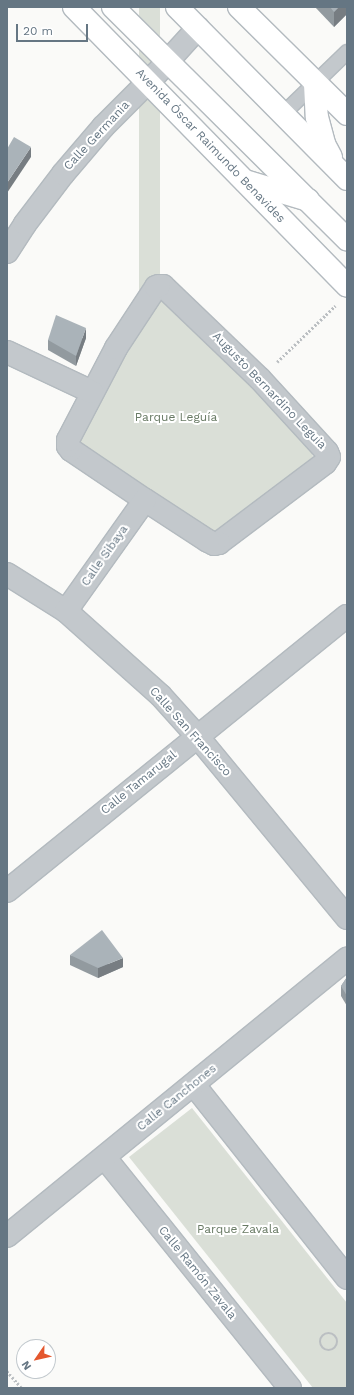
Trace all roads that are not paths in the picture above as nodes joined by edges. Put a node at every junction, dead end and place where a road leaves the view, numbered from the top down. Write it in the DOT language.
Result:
graph roads {
  1 [pos="74,7"];
  2 [pos="113,7"];
  3 [pos="177,7"];
  4 [pos="239,7"];
  5 [pos="198,28"];
  6 [pos="347,52"];
  7 [pos="168,62"];
  8 [pos="148,83"];
  9 [pos="315,84"];
  10 [pos="283,114"];
  11 [pos="347,114"];
  12 [pos="342,174"];
  13 [pos="244,181"];
  14 [pos="308,200"];
  15 [pos="347,239"];
  16 [pos="7,252"];
  17 [pos="347,286"];
  18 [pos="7,352"];
  19 [pos="92,392"];
  20 [pos="145,500"];
  21 [pos="7,574"];
  22 [pos="66,611"];
  23 [pos="347,616"];
  24 [pos="197,736"];
  25 [pos="7,891"];
  26 [pos="347,918"];
  27 [pos="347,959"];
  28 [pos="194,1085"];
  29 [pos="105,1158"];
  30 [pos="7,1236"];
  31 [pos="347,1278"];
  32 [pos="290,1388"];
  1 -- 8 [label="main road, Avenida Óscar Raimundo Benavides"];
  2 -- 7 [label="main road"];
  3 -- 5 [label="main road"];
  4 -- 9 [label="main road"];
  5 -- 7 [label="street, Calle Germania"];
  5 -- 10 [label="main road"];
  6 -- 9 [label="lane"];
  7 -- 8 [label="street, Calle Germania"];
  7 -- 14 [label="main road"];
  8 -- 13 [label="main road, Avenida Óscar Raimundo Benavides"];
  8 -- 16 [label="street, Calle Germania"];
  9 -- 10 [label="lane"];
  9 -- 11 [label="main road"];
  9 -- 12 [label="main road"];
  10 -- 12 [label="main road"];
  13 -- 14 [label="main road"];
  13 -- 17 [label="main road, Avenida Óscar Raimundo Benavides"];
  14 -- 15 [label="main road"];
  18 -- 19 [label="street"];
  19 -- 20 [label="street, Augusto Bernardino Leguia"];
  19 -- 20 [label="street, Augusto Bernardino Leguia"];
  20 -- 22 [label="street, Calle Sibaya"];
  21 -- 22 [label="street, Calle San Francisco"];
  22 -- 24 [label="street, Calle San Francisco"];
  23 -- 24 [label="street, Calle Tamarugal"];
  24 -- 25 [label="street, Calle Tamarugal"];
  24 -- 26 [label="street, Calle San Francisco"];
  27 -- 28 [label="street, Calle Canchones"];
  28 -- 29 [label="street, Calle Canchones"];
  28 -- 31 [label="street"];
  29 -- 30 [label="street, Calle Canchones"];
  29 -- 32 [label="street, Calle Ramón Zavala"];
}
